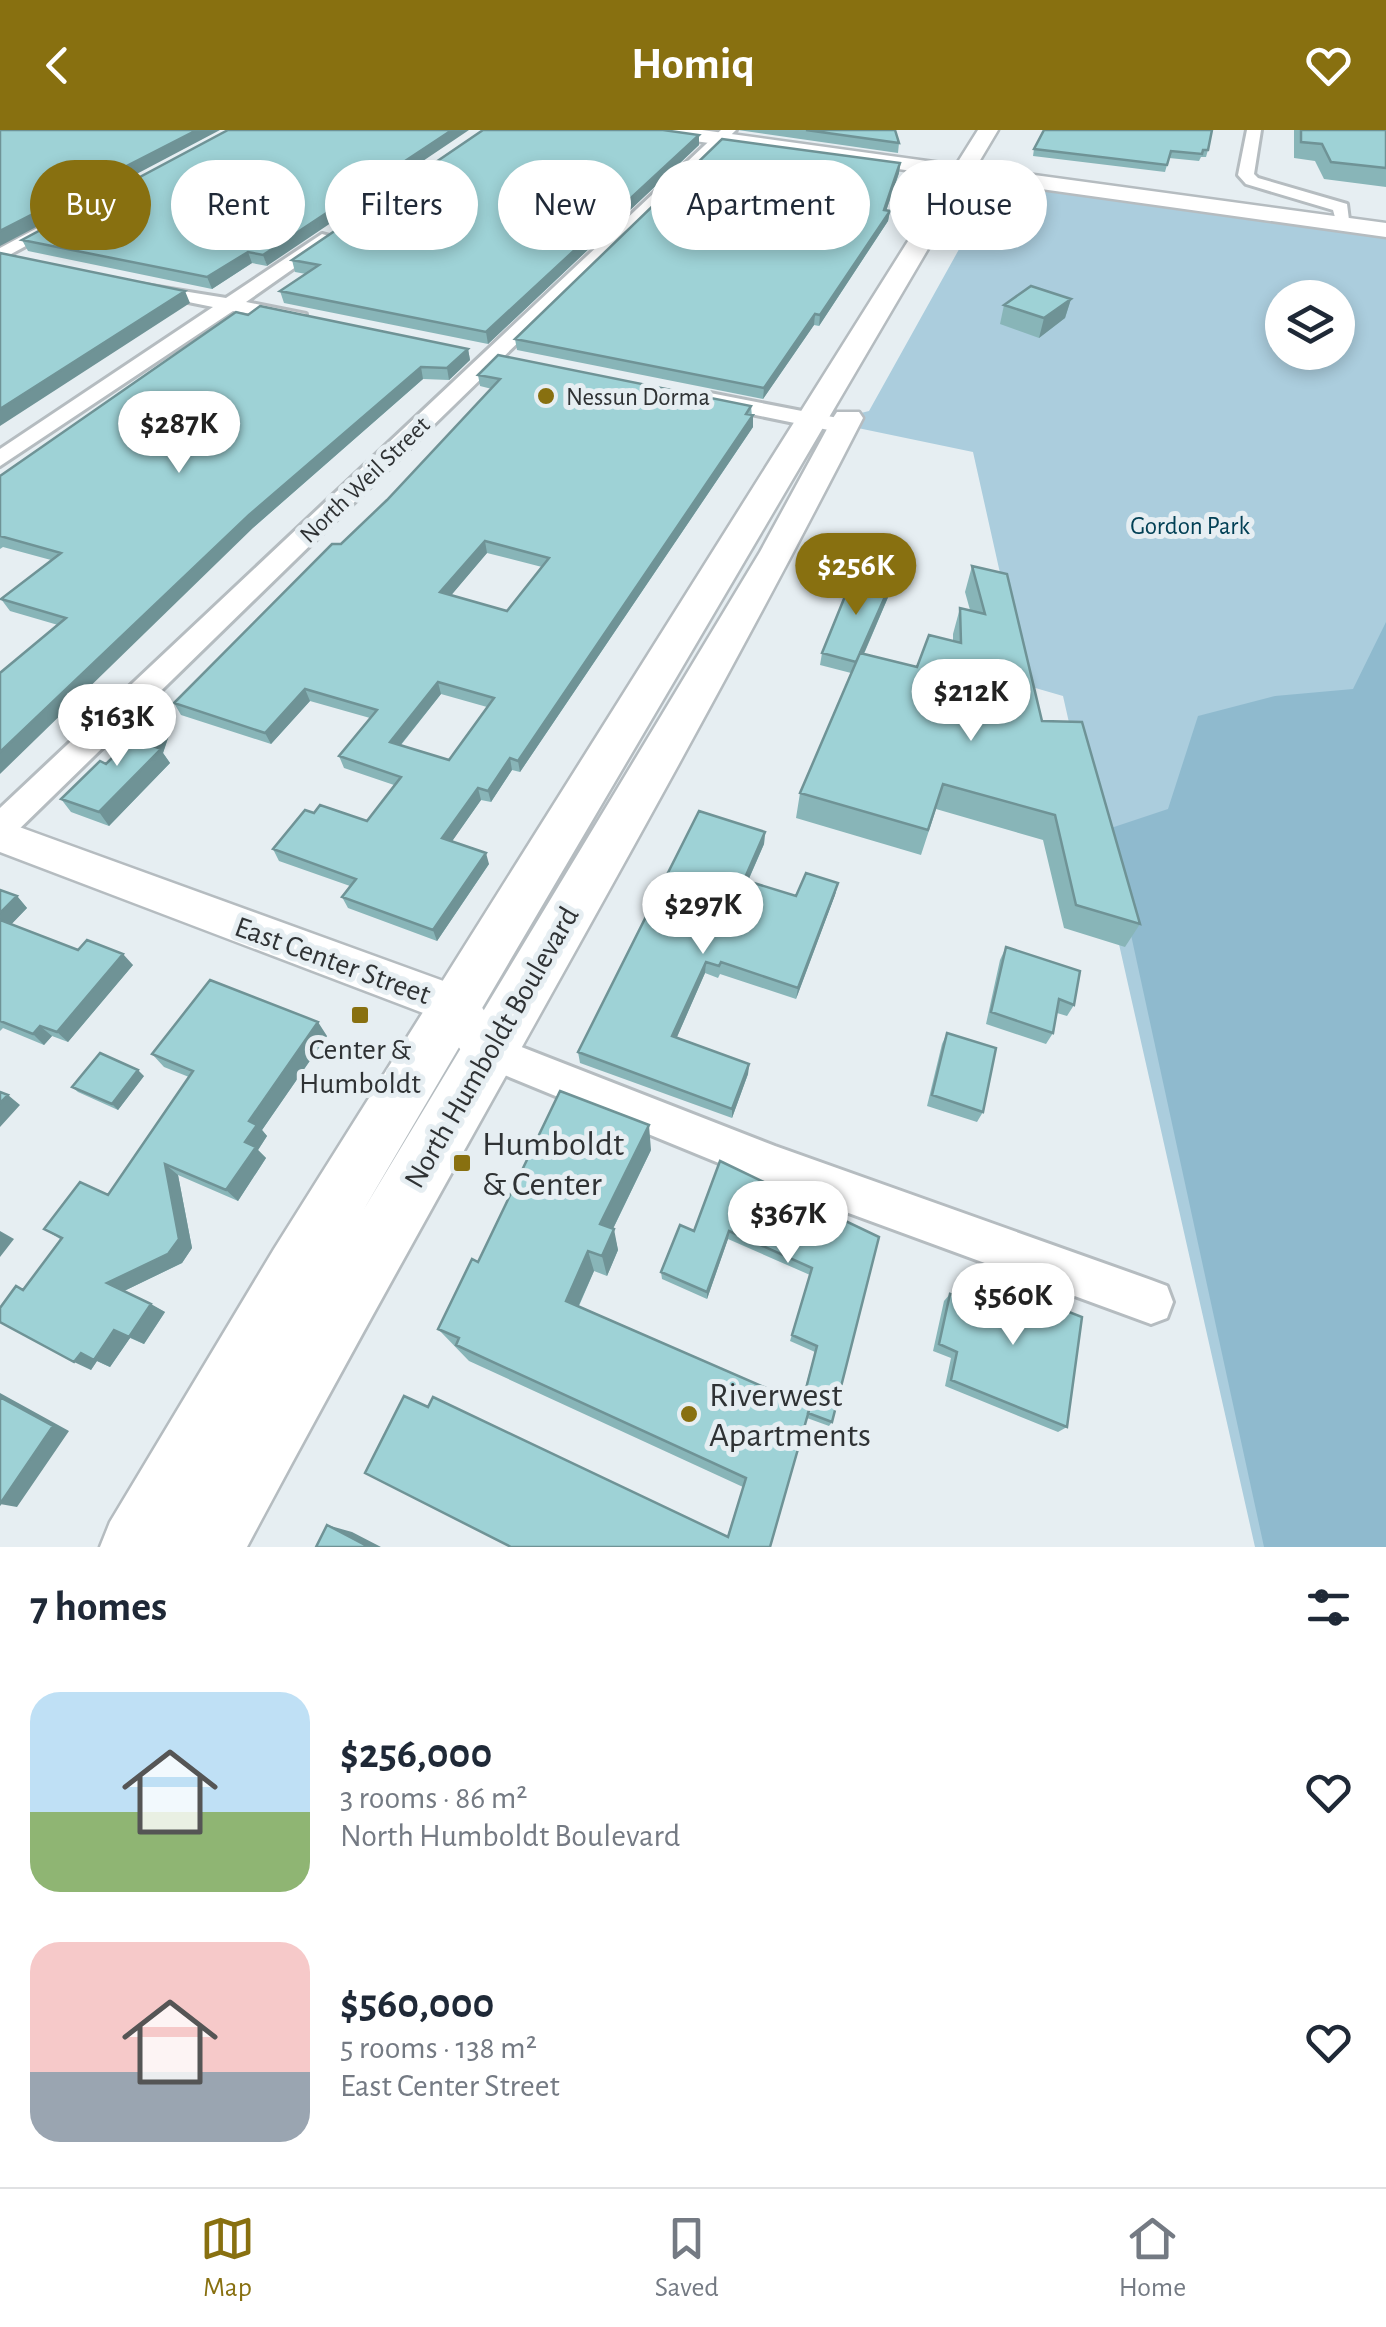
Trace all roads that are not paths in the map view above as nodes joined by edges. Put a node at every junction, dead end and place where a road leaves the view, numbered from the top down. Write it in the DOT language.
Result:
graph roads {
  1 [pos="658,130"];
  2 [pos="988,130"];
  3 [pos="1012,130"];
  4 [pos="1254,130"];
  5 [pos="724,134"];
  6 [pos="891,160"];
  7 [pos="969,160"];
  8 [pos="997,160"];
  9 [pos="1047,201"];
  10 [pos="1344,224"];
  11 [pos="1386,230"];
  12 [pos="30,239"];
  13 [pos="325,240"];
  14 [pos="920,250"];
  15 [pos="942,250"];
  16 [pos="0,255"];
  17 [pos="36,263"];
  18 [pos="128,284"];
  19 [pos="230,305"];
  20 [pos="320,322"];
  21 [pos="466,352"];
  22 [pos="504,360"];
  23 [pos="697,397"];
  24 [pos="828,423"];
  25 [pos="0,459"];
  26 [pos="0,828"];
  27 [pos="0,836"];
  28 [pos="472,1028"];
  29 [pos="1150,1302"];
  30 [pos="134,1547"];
  31 [pos="209,1547"];
  1 -- 5 [label="main road"];
  2 -- 7 [label="main road"];
  3 -- 8 [label="main road"];
  4 -- 10 [label="street"];
  5 -- 6 [label="main road"];
  5 -- 22 [label="street, North Weil Street"];
  9 -- 10 [label="main road"];
  10 -- 11 [label="main road"];
  12 -- 16 [label="street"];
  13 -- 19 [label="street"];
  14 -- 24 [label="main road"];
  15 -- 24 [label="main road"];
  16 -- 17 [label="street"];
  18 -- 19 [label="street"];
  19 -- 20 [label="street"];
  19 -- 25 [label="street"];
  21 -- 22 [label="street"];
  22 -- 26 [label="street, North Weil Street"];
  23 -- 24 [label="street"];
  24 -- 28 [label="main road"];
  27 -- 28 [label="street, East Center Street"];
  28 -- 29 [label="street, East Center Street"];
  28 -- 30 [label="main road, North Humboldt Boulevard"];
  28 -- 31 [label="main road, North Humboldt Boulevard"];
}
